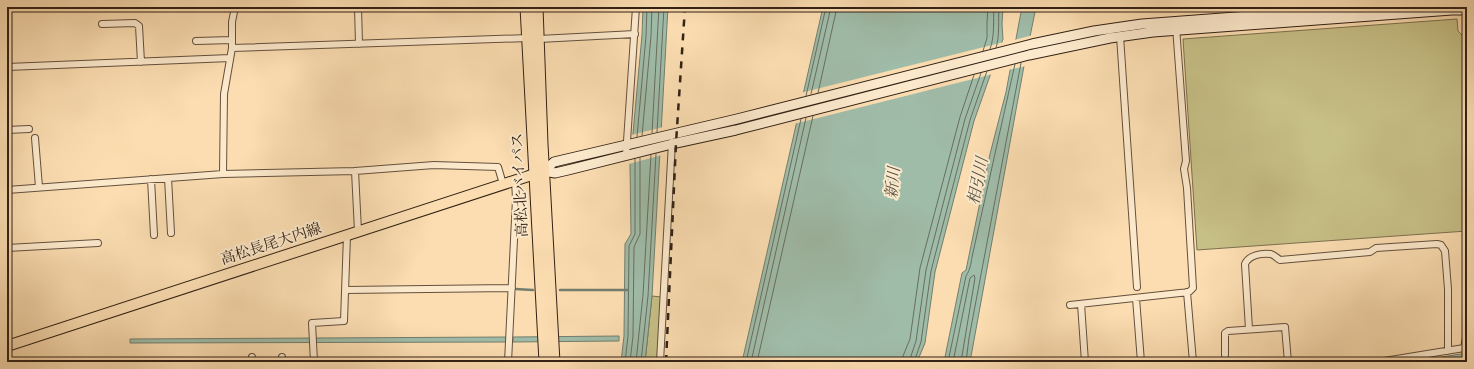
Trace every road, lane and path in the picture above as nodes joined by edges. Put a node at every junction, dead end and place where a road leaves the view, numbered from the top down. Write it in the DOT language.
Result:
graph roads {
  1 [pos="234,7"];
  2 [pos="358,7"];
  3 [pos="526,7"];
  4 [pos="537,7"];
  5 [pos="636,7"];
  6 [pos="1370,7"];
  7 [pos="1467,7"];
  8 [pos="1467,10"];
  9 [pos="102,24"];
  10 [pos="1176,26"];
  11 [pos="635,34"];
  12 [pos="1120,36"];
  13 [pos="534,39"];
  14 [pos="232,40"];
  15 [pos="196,41"];
  16 [pos="359,44"];
  17 [pos="232,48"];
  18 [pos="230,58"];
  19 [pos="140,62"];
  20 [pos="7,67"];
  21 [pos="7,130"];
  22 [pos="29,130"];
  23 [pos="668,136"];
  24 [pos="35,138"];
  25 [pos="628,145"];
  26 [pos="668,145"];
  27 [pos="627,155"];
  28 [pos="354,171"];
  29 [pos="540,173"];
  30 [pos="223,174"];
  31 [pos="168,178"];
  32 [pos="151,179"];
  33 [pos="515,180"];
  34 [pos="503,184"];
  35 [pos="39,187"];
  36 [pos="7,190"];
  37 [pos="358,231"];
  38 [pos="172,233"];
  39 [pos="154,235"];
  40 [pos="347,235"];
  41 [pos="98,243"];
  42 [pos="7,248"];
  43 [pos="1137,287"];
  44 [pos="512,288"];
  45 [pos="345,290"];
  46 [pos="1187,292"];
  47 [pos="1136,298"];
  48 [pos="1081,304"];
  49 [pos="1070,305"];
  50 [pos="1249,329"];
  51 [pos="1467,332"];
  52 [pos="7,346"];
  53 [pos="1448,350"];
  54 [pos="1225,355"];
  55 [pos="314,362"];
  56 [pos="508,362"];
  57 [pos="545,362"];
  58 [pos="554,362"];
  59 [pos="660,362"];
  60 [pos="1085,362"];
  61 [pos="1141,362"];
  62 [pos="1192,362"];
  63 [pos="1288,362"];
  64 [pos="1378,362"];
  1 -- 14 [label="street"];
  2 -- 16 [label="street"];
  3 -- 13 [label="highway, 高松北バイパス"];
  4 -- 13 [label="highway, 高松北バイパス"];
  5 -- 11 [label="street"];
  6 -- 10 [label="street"];
  7 -- 8 [label="street"];
  8 -- 10 [label="street"];
  9 -- 19 [label="street"];
  10 -- 12 [label="street"];
  10 -- 23 [label="street"];
  10 -- 46 [label="street"];
  11 -- 13 [label="street"];
  11 -- 25 [label="street"];
  12 -- 26 [label="street"];
  12 -- 43 [label="street"];
  13 -- 16 [label="street"];
  13 -- 29 [label="highway, 高松北バイパス"];
  14 -- 15 [label="street"];
  14 -- 17 [label="street"];
  16 -- 17 [label="street"];
  17 -- 18 [label="street"];
  18 -- 19 [label="street"];
  18 -- 30 [label="street"];
  19 -- 20 [label="street"];
  21 -- 22 [label="street"];
  23 -- 25 [label="street"];
  23 -- 26 [label="street"];
  24 -- 35 [label="street"];
  25 -- 27 [label="street"];
  25 -- 29 [label="street"];
  26 -- 27 [label="street"];
  26 -- 59 [label="street"];
  27 -- 29 [label="street"];
  28 -- 30 [label="street"];
  28 -- 34 [label="street"];
  28 -- 37 [label="street"];
  29 -- 33 [label="main road, 高松長尾大内線"];
  29 -- 57 [label="highway, 高松北バイパス"];
  29 -- 58 [label="highway, 高松北バイパス"];
  30 -- 31 [label="street"];
  31 -- 32 [label="street"];
  31 -- 38 [label="street"];
  32 -- 35 [label="street"];
  32 -- 39 [label="street"];
  33 -- 34 [label="main road, 高松長尾大内線"];
  33 -- 44 [label="street"];
  34 -- 37 [label="main road, 高松長尾大内線"];
  35 -- 36 [label="street"];
  37 -- 40 [label="main road, 高松長尾大内線"];
  40 -- 45 [label="street"];
  40 -- 52 [label="main road, 高松長尾大内線"];
  41 -- 42 [label="street"];
  44 -- 45 [label="street"];
  44 -- 56 [label="street"];
  45 -- 55 [label="street"];
  46 -- 47 [label="street"];
  46 -- 62 [label="street"];
  47 -- 48 [label="street"];
  47 -- 61 [label="street"];
  48 -- 49 [label="street"];
  48 -- 60 [label="street"];
  50 -- 53 [label="street"];
  50 -- 54 [label="street"];
  50 -- 63 [label="street"];
  51 -- 53 [label="street"];
  53 -- 64 [label="street"];
}
